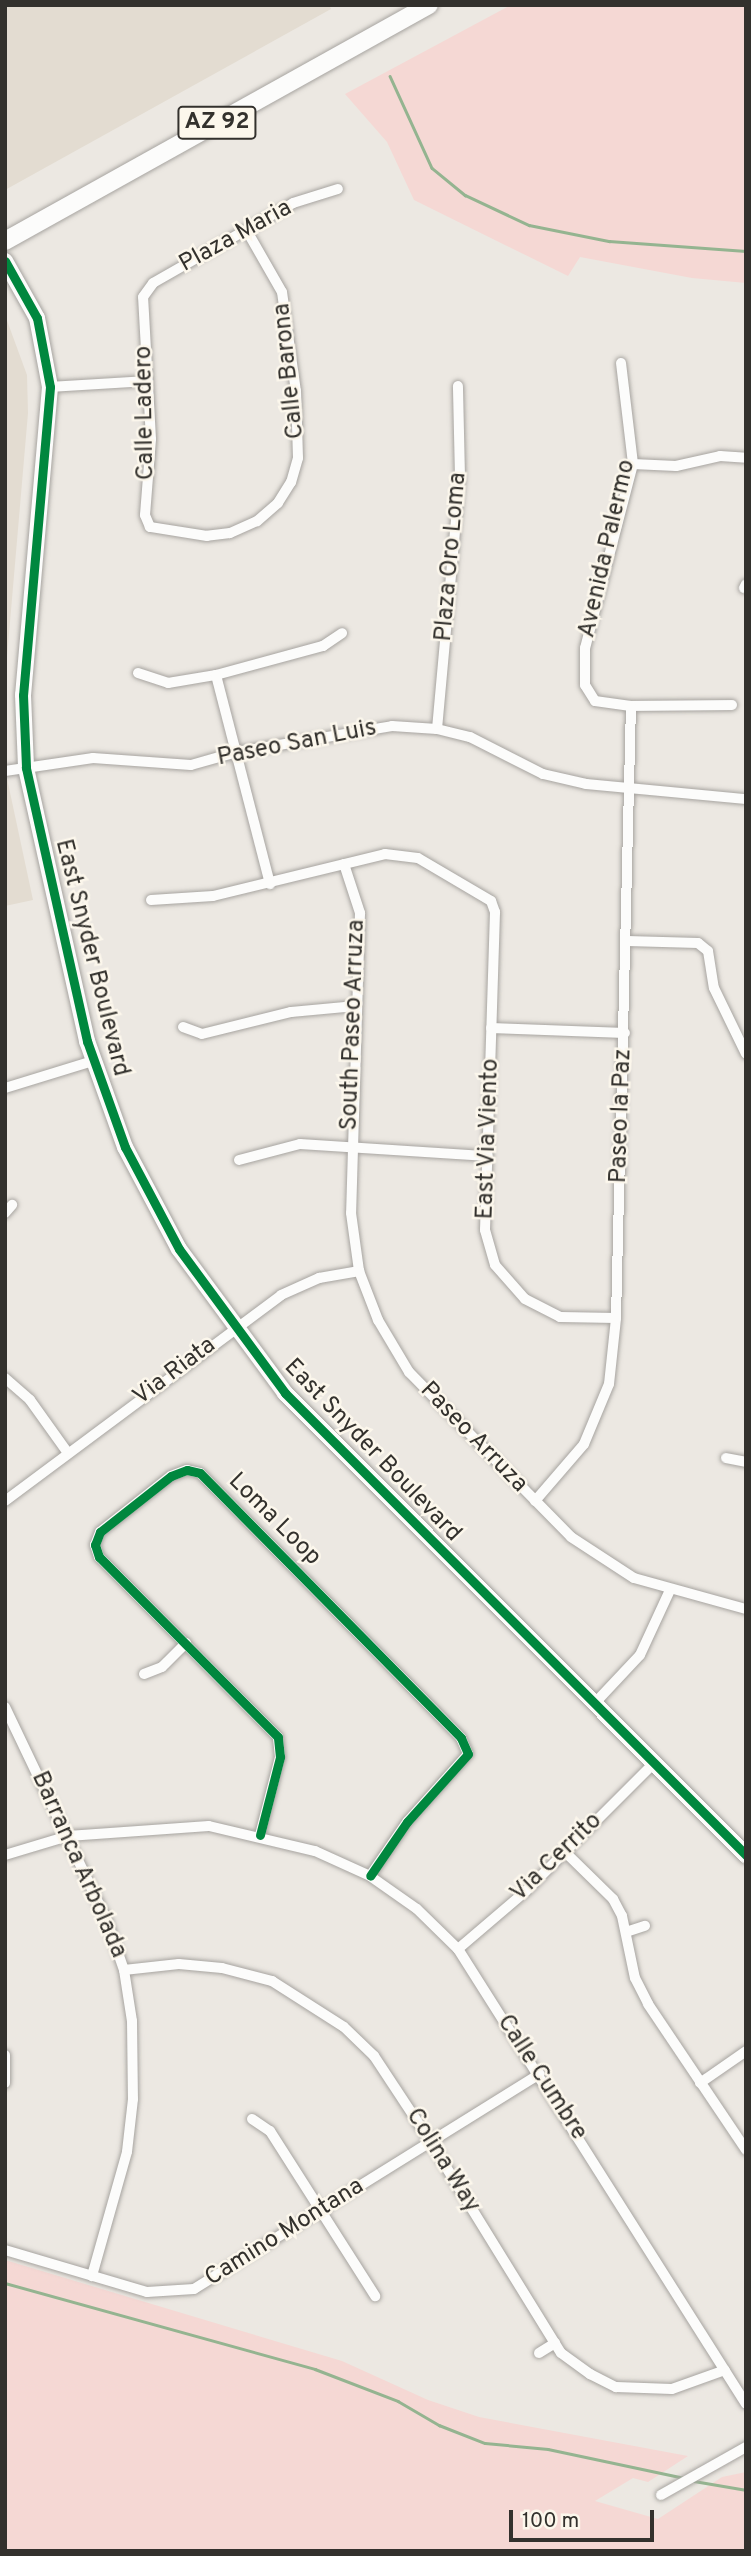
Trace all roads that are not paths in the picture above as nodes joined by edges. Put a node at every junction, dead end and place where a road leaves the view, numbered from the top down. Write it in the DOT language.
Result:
graph roads {
  1 [pos="429,5"];
  2 [pos="338,189"];
  3 [pos="247,231"];
  4 [pos="5,242"];
  5 [pos="5,261"];
  6 [pos="143,298"];
  7 [pos="621,363"];
  8 [pos="147,381"];
  9 [pos="458,386"];
  10 [pos="50,387"];
  11 [pos="746,458"];
  12 [pos="633,464"];
  13 [pos="150,527"];
  14 [pos="342,633"];
  15 [pos="138,673"];
  16 [pos="216,675"];
  17 [pos="732,705"];
  18 [pos="631,706"];
  19 [pos="438,729"];
  20 [pos="237,752"];
  21 [pos="26,768"];
  22 [pos="5,771"];
  23 [pos="630,789"];
  24 [pos="746,799"];
  25 [pos="344,864"];
  26 [pos="270,884"];
  27 [pos="151,900"];
  28 [pos="627,941"];
  29 [pos="356,1006"];
  30 [pos="183,1027"];
  31 [pos="491,1028"];
  32 [pos="625,1032"];
  33 [pos="746,1054"];
  34 [pos="93,1061"];
  35 [pos="5,1088"];
  36 [pos="350,1145"];
  37 [pos="488,1156"];
  38 [pos="239,1160"];
  39 [pos="359,1270"];
  40 [pos="615,1318"];
  41 [pos="234,1328"];
  42 [pos="5,1378"];
  43 [pos="68,1453"];
  44 [pos="726,1458"];
  45 [pos="746,1462"];
  46 [pos="535,1500"];
  47 [pos="5,1501"];
  48 [pos="670,1590"];
  49 [pos="746,1609"];
  50 [pos="186,1643"];
  51 [pos="144,1674"];
  52 [pos="594,1704"];
  53 [pos="5,1707"];
  54 [pos="653,1764"];
  55 [pos="260,1835"];
  56 [pos="68,1836"];
  57 [pos="564,1851"];
  58 [pos="5,1855"];
  59 [pos="746,1855"];
  60 [pos="370,1875"];
  61 [pos="645,1926"];
  62 [pos="626,1932"];
  63 [pos="458,1949"];
  64 [pos="124,1970"];
  65 [pos="746,2051"];
  66 [pos="5,2055"];
  67 [pos="540,2074"];
  68 [pos="5,2083"];
  69 [pos="700,2083"];
  70 [pos="252,2119"];
  71 [pos="430,2141"];
  72 [pos="746,2150"];
  73 [pos="322,2212"];
  74 [pos="5,2250"];
  75 [pos="92,2276"];
  76 [pos="376,2296"];
  77 [pos="555,2343"];
  78 [pos="538,2353"];
  79 [pos="725,2370"];
  80 [pos="746,2404"];
  81 [pos="746,2447"];
  82 [pos="661,2495"];
  1 -- 4 [label="main road, AZ 92 / AZ 92"];
  2 -- 3 [label="street, Plaza Maria"];
  3 -- 6 [label="street, Plaza Maria"];
  3 -- 13 [label="street, Calle Barona"];
  5 -- 10 [label="street, East Snyder Boulevard"];
  6 -- 8 [label="street, Calle Ladero"];
  7 -- 12 [label="street, Avenida Palermo"];
  8 -- 10 [label="street"];
  8 -- 13 [label="street, Calle Ladero"];
  9 -- 19 [label="street, Plaza Oro Loma"];
  10 -- 21 [label="street, East Snyder Boulevard"];
  11 -- 12 [label="street"];
  12 -- 18 [label="street, Avenida Palermo"];
  14 -- 16 [label="street"];
  15 -- 16 [label="street"];
  16 -- 20 [label="street"];
  17 -- 18 [label="street"];
  18 -- 23 [label="street, Paseo la Paz"];
  19 -- 20 [label="street, Paseo San Luis"];
  19 -- 23 [label="street, Paseo San Luis"];
  20 -- 21 [label="street, Paseo San Luis"];
  20 -- 26 [label="street"];
  21 -- 22 [label="street, Paseo San Luis"];
  21 -- 34 [label="street, East Snyder Boulevard"];
  23 -- 24 [label="street, Paseo San Luis"];
  23 -- 28 [label="street, Paseo la Paz"];
  25 -- 26 [label="street, East Via Viento"];
  25 -- 29 [label="street, South Paseo Arruza"];
  25 -- 31 [label="street, East Via Viento"];
  26 -- 27 [label="street, East Via Viento"];
  28 -- 32 [label="street, Paseo la Paz"];
  28 -- 33 [label="street"];
  29 -- 30 [label="street"];
  29 -- 36 [label="street, South Paseo Arruza"];
  31 -- 32 [label="street"];
  31 -- 37 [label="street, East Via Viento"];
  32 -- 40 [label="street, Paseo la Paz"];
  34 -- 35 [label="street"];
  34 -- 41 [label="street, East Snyder Boulevard"];
  36 -- 37 [label="street"];
  36 -- 38 [label="street"];
  36 -- 39 [label="street, Paseo Arruza"];
  37 -- 40 [label="street, East Via Viento"];
  39 -- 41 [label="street, Via Riata"];
  39 -- 46 [label="street, Paseo Arruza"];
  40 -- 46 [label="street, Paseo la Paz"];
  41 -- 43 [label="street, Via Riata"];
  41 -- 52 [label="street, East Snyder Boulevard"];
  42 -- 43 [label="street"];
  43 -- 47 [label="street, Via Riata"];
  44 -- 45 [label="street"];
  46 -- 48 [label="street, Paseo Arruza"];
  48 -- 49 [label="street, Paseo Arruza"];
  48 -- 52 [label="street"];
  50 -- 51 [label="street"];
  50 -- 55 [label="street, Loma Loop"];
  50 -- 60 [label="street, Loma Loop"];
  52 -- 54 [label="street, East Snyder Boulevard"];
  53 -- 56 [label="street, Barranca Arbolada"];
  54 -- 57 [label="street, Via Cerrito"];
  54 -- 59 [label="street, East Snyder Boulevard"];
  55 -- 56 [label="street, Calle Cumbre"];
  55 -- 60 [label="street, Calle Cumbre"];
  56 -- 58 [label="street, Calle Cumbre"];
  56 -- 64 [label="street, Barranca Arbolada"];
  57 -- 62 [label="street"];
  57 -- 63 [label="street, Via Cerrito"];
  60 -- 63 [label="street, Calle Cumbre"];
  61 -- 62 [label="street"];
  62 -- 69 [label="street"];
  63 -- 67 [label="street, Calle Cumbre"];
  64 -- 71 [label="street, Colina Way"];
  64 -- 75 [label="street, Barranca Arbolada"];
  65 -- 69 [label="street"];
  66 -- 68 [label="street"];
  67 -- 71 [label="street, Camino Montana"];
  67 -- 79 [label="street, Calle Cumbre"];
  69 -- 72 [label="street"];
  70 -- 73 [label="street"];
  71 -- 73 [label="street, Camino Montana"];
  71 -- 77 [label="street, Colina Way"];
  73 -- 75 [label="street, Camino Montana"];
  73 -- 76 [label="street"];
  74 -- 75 [label="street, Camino Montana"];
  77 -- 78 [label="street"];
  77 -- 79 [label="street, Colina Way"];
  79 -- 80 [label="street, Calle Cumbre"];
  81 -- 82 [label="street"];
}
